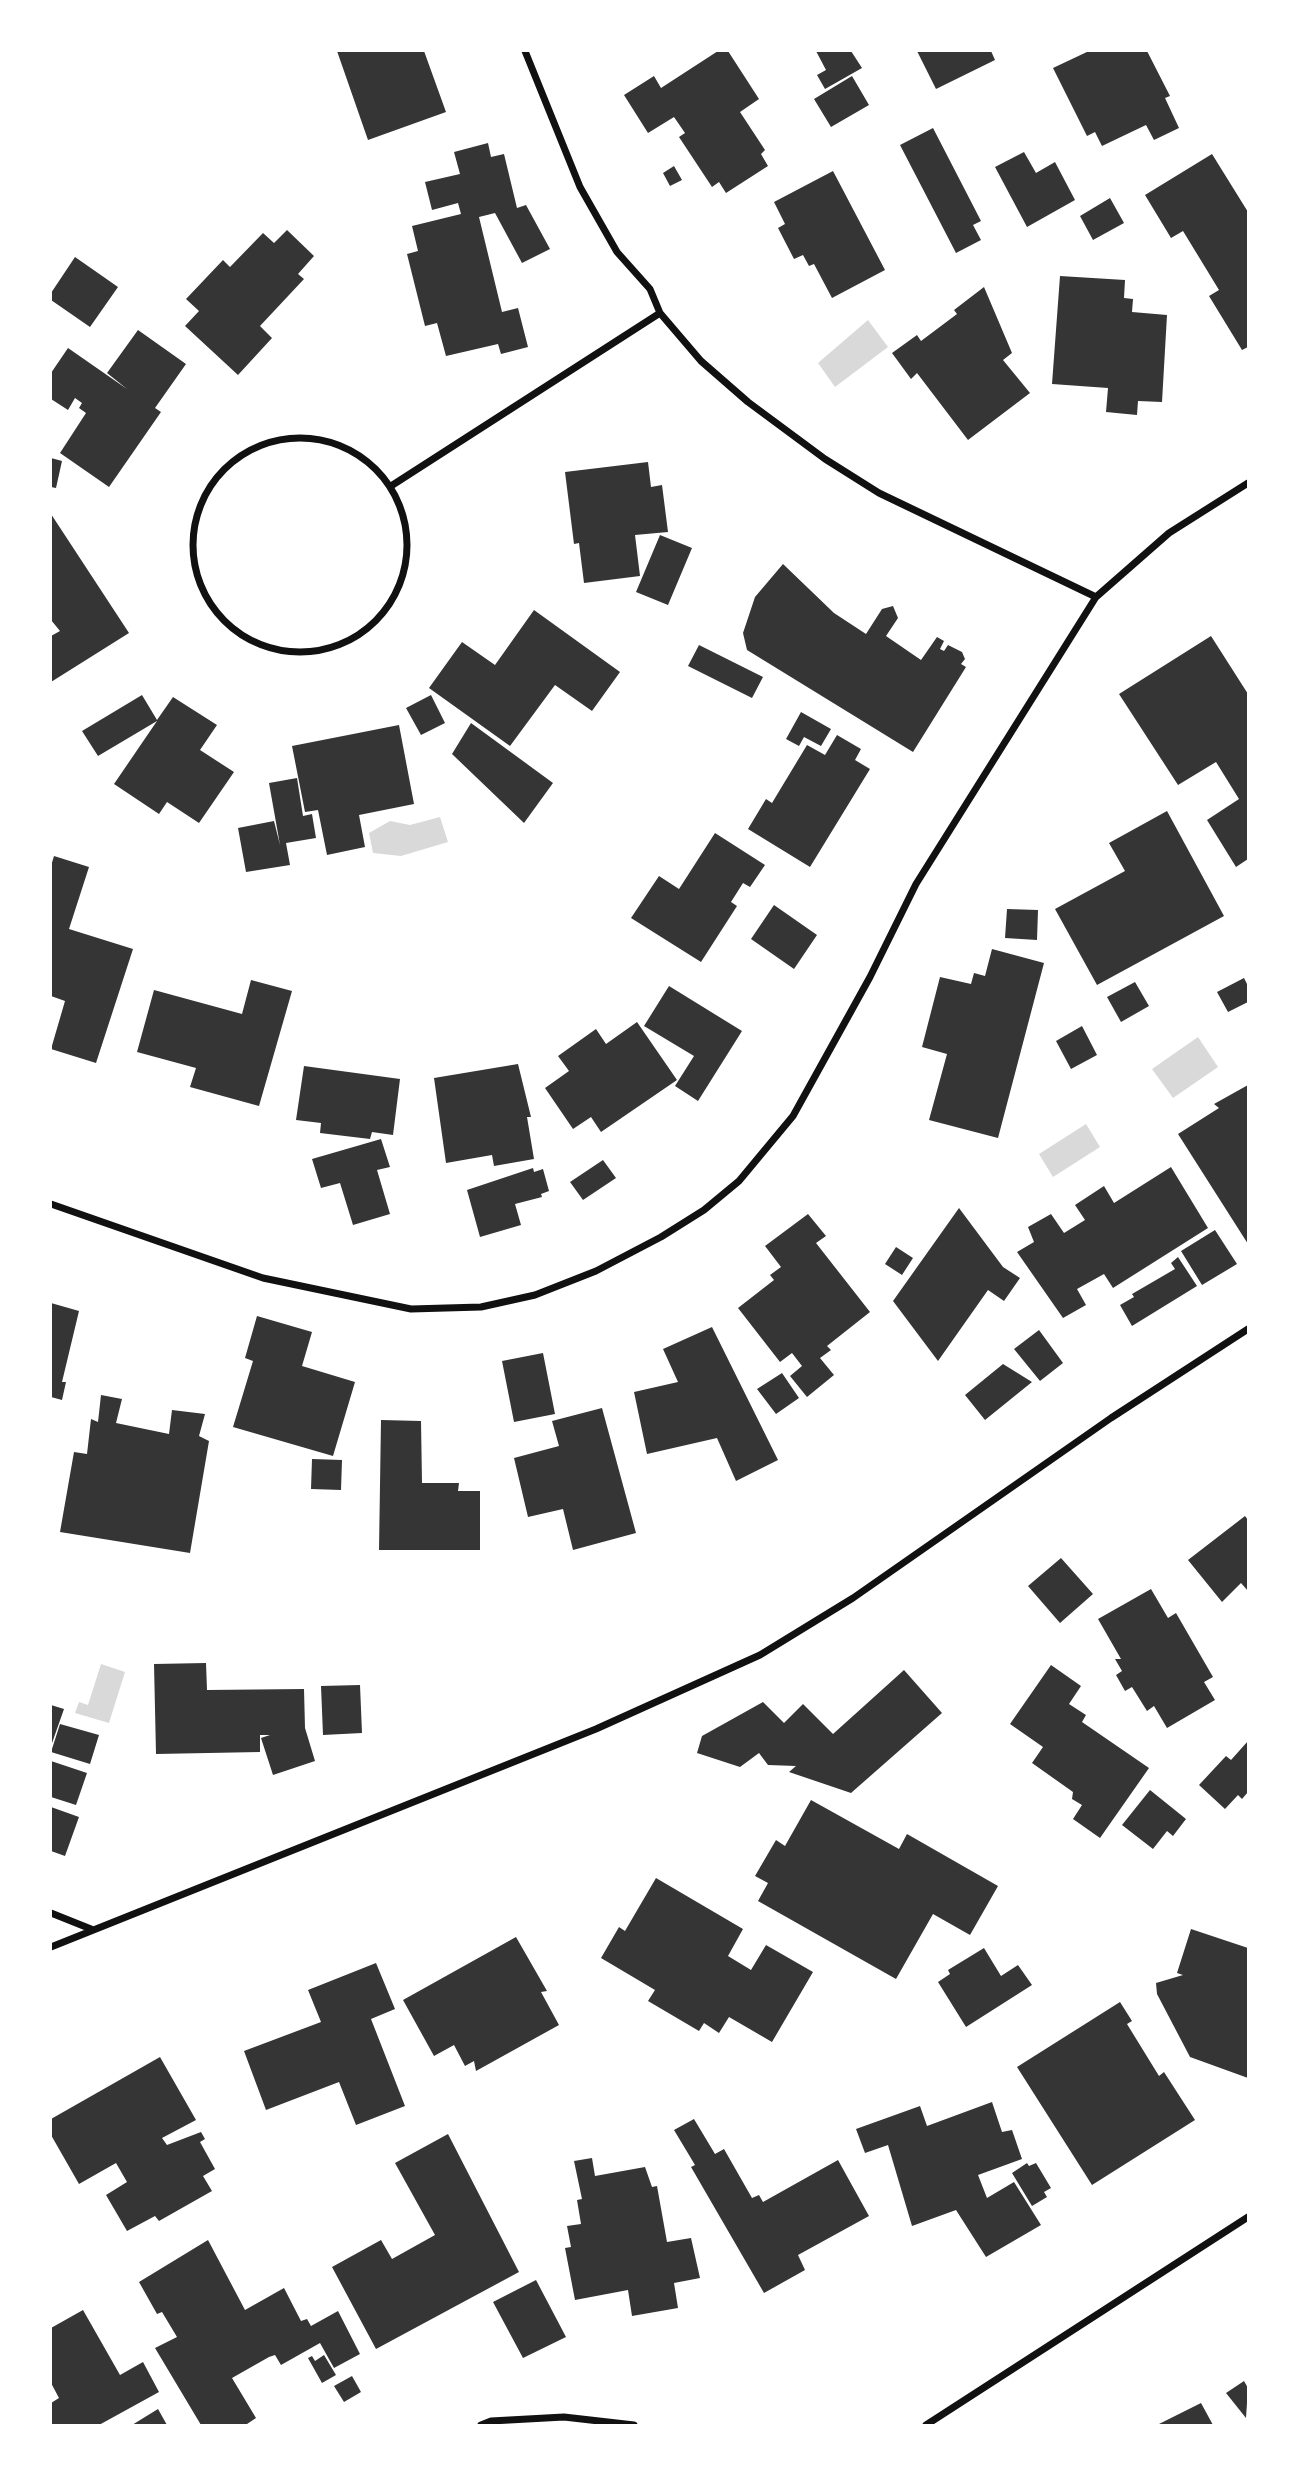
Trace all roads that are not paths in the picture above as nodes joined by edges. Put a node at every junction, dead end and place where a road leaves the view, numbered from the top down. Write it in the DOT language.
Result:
graph roads {
  1 [pos="525,51"];
  2 [pos="660,313"];
  3 [pos="1248,483"];
  4 [pos="391,486"];
  5 [pos="1096,597"];
  6 [pos="51,1204"];
  7 [pos="1248,1329"];
  8 [pos="51,1913"];
  9 [pos="91,1929"];
  10 [pos="51,1947"];
  11 [pos="1248,2217"];
  12 [pos="481,2425"];
  13 [pos="634,2425"];
  14 [pos="926,2425"];
  1 -- 2 [label="street"];
  2 -- 4 [label="street"];
  2 -- 5 [label="street"];
  3 -- 5 [label="street"];
  4 -- 4 [label="street"];
  5 -- 6 [label="street"];
  7 -- 9 [label="street"];
  8 -- 9 [label="street"];
  9 -- 10 [label="street"];
  11 -- 14 [label="street"];
  12 -- 13 [label="street"];
}
